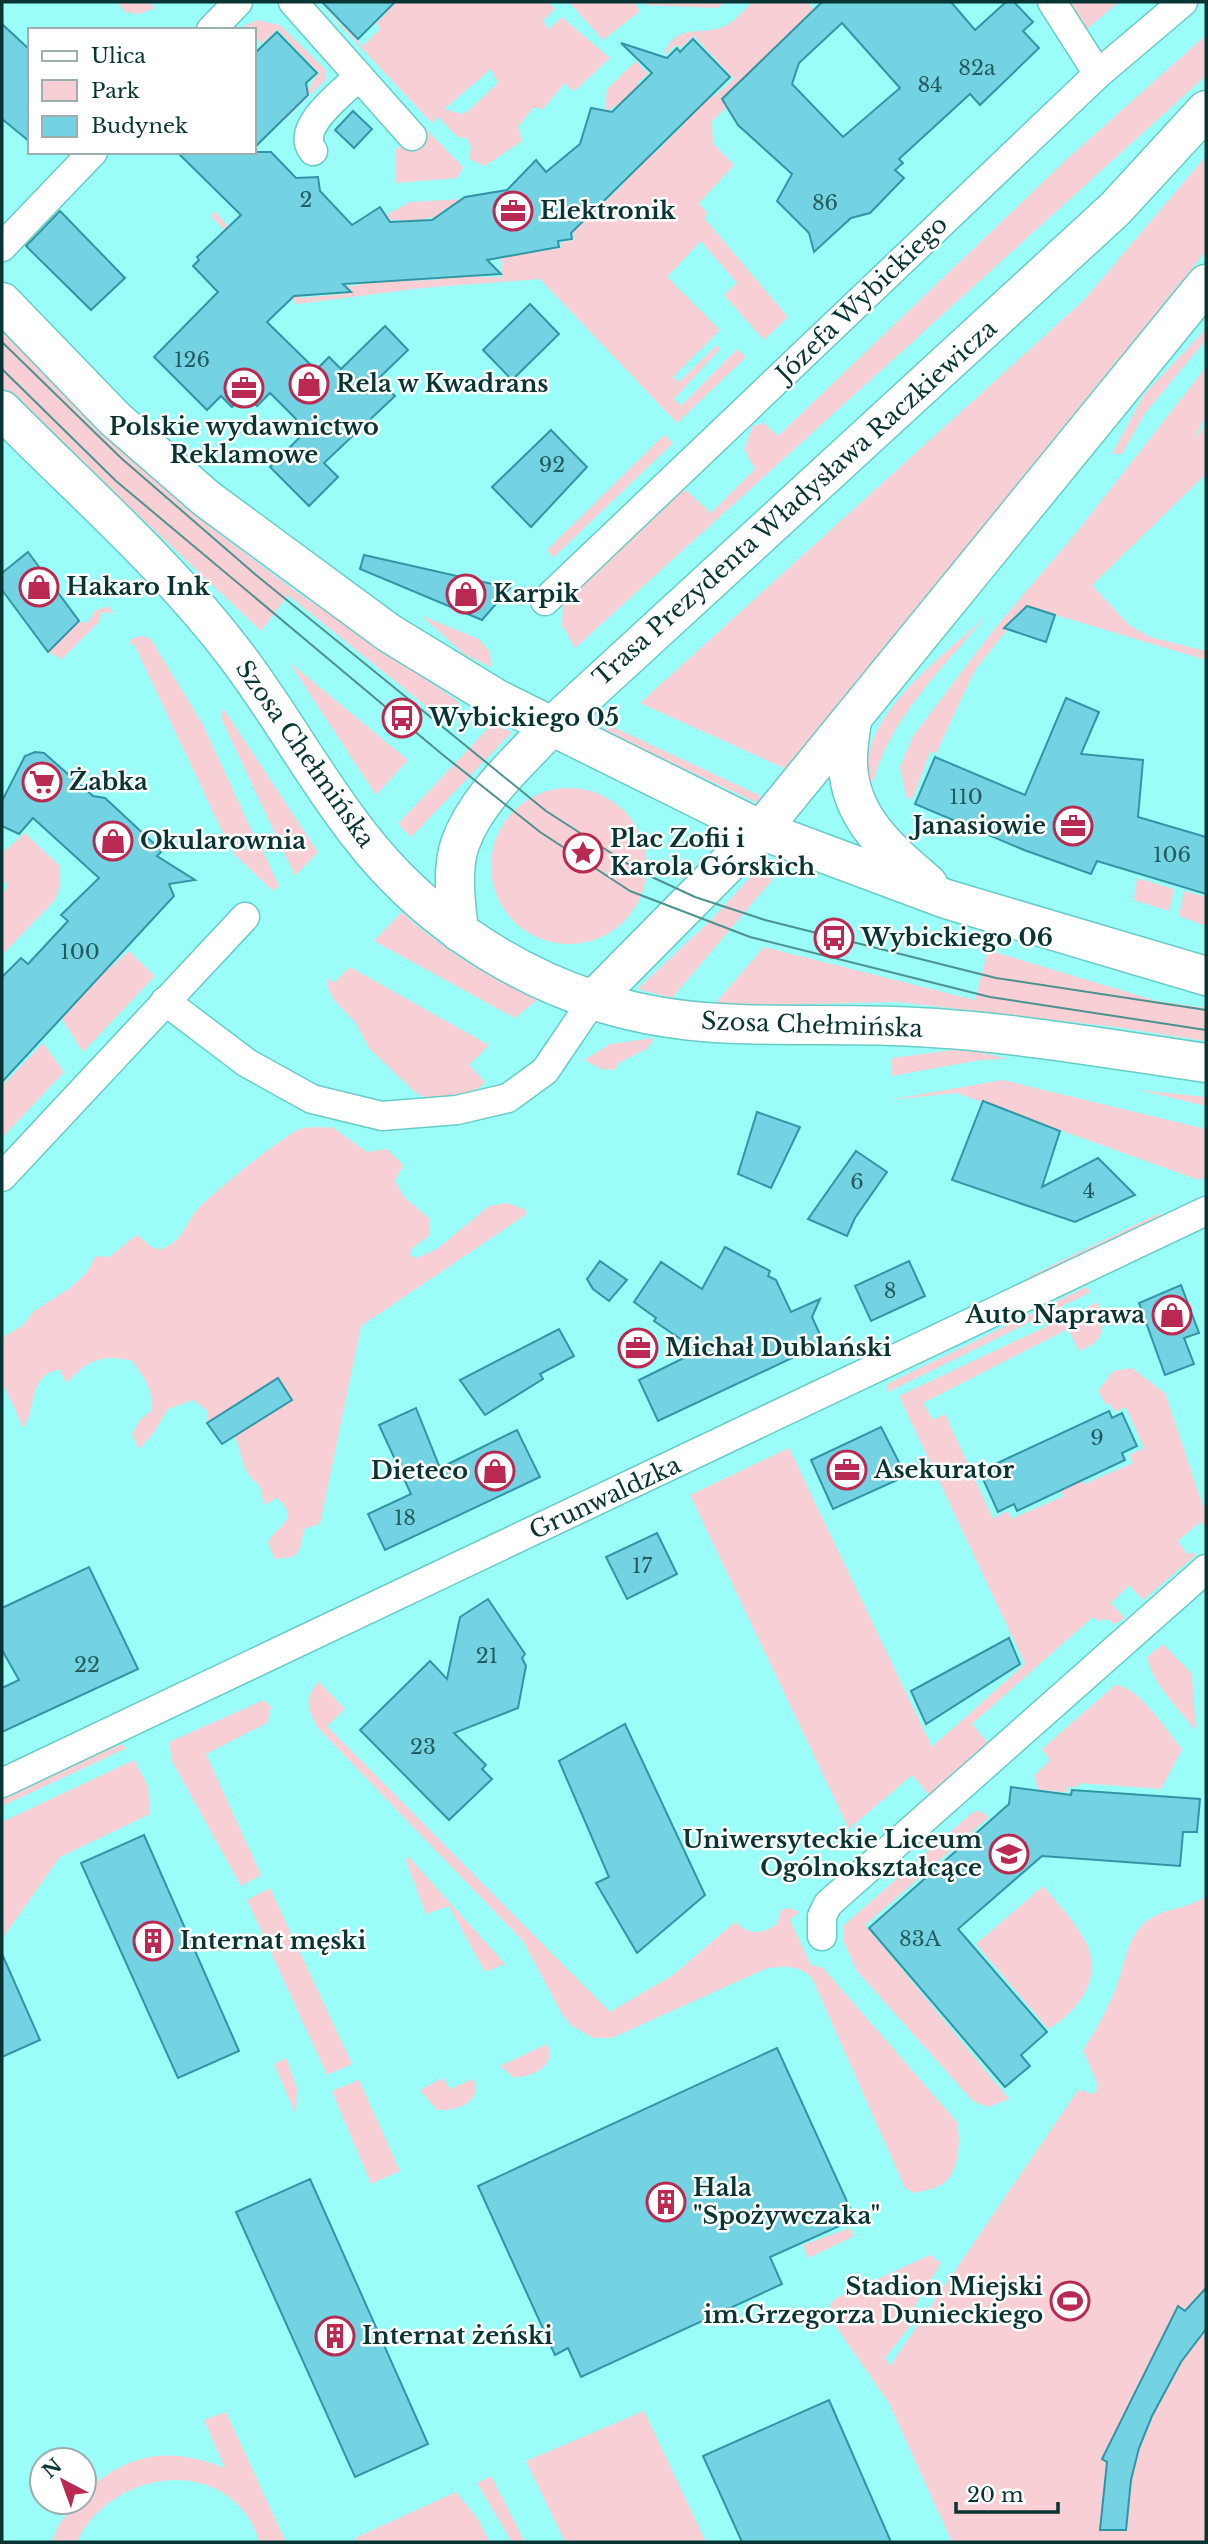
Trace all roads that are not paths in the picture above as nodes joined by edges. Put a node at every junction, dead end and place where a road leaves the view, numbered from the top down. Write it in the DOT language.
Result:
graph roads {
  1 [pos="238,2"];
  2 [pos="293,2"];
  3 [pos="1052,2"];
  4 [pos="1183,2"];
  5 [pos="213,28"];
  6 [pos="1098,74"];
  7 [pos="359,76"];
  8 [pos="1206,110"];
  9 [pos="412,136"];
  10 [pos="313,151"];
  11 [pos="91,154"];
  12 [pos="2,247"];
  13 [pos="1206,284"];
  14 [pos="2,302"];
  15 [pos="2,410"];
  16 [pos="545,601"];
  17 [pos="852,721"];
  18 [pos="550,728"];
  19 [pos="761,830"];
  20 [pos="946,899"];
  21 [pos="245,917"];
  22 [pos="459,932"];
  23 [pos="1206,976"];
  24 [pos="593,1000"];
  25 [pos="164,1001"];
  26 [pos="1206,1063"];
  27 [pos="2,1177"];
  28 [pos="1206,1211"];
  29 [pos="1206,1569"];
  30 [pos="2,1783"];
  31 [pos="822,1936"];
  1 -- 5 [label="street"];
  2 -- 7 [label="street"];
  3 -- 6 [label="street"];
  4 -- 6 [label="street, Józefa Wybickiego"];
  6 -- 16 [label="street, Józefa Wybickiego"];
  7 -- 9 [label="street"];
  7 -- 10 [label="street"];
  8 -- 18 [label="main road, Trasa Prezydenta Władysława Raczkiewicza"];
  11 -- 12 [label="street"];
  13 -- 17 [label="main road"];
  14 -- 18 [label="main road"];
  15 -- 22 [label="main road, Szosa Chełmińska"];
  17 -- 19 [label="main road"];
  17 -- 20 [label="main road"];
  18 -- 19 [label="main road"];
  18 -- 22 [label="main road, Trasa Prezydenta Władysława Raczkiewicza"];
  19 -- 20 [label="main road"];
  19 -- 24 [label="main road"];
  20 -- 23 [label="main road"];
  21 -- 25 [label="street"];
  22 -- 24 [label="main road, Szosa Chełmińska"];
  24 -- 25 [label="street"];
  24 -- 26 [label="main road, Szosa Chełmińska"];
  25 -- 27 [label="street"];
  28 -- 30 [label="street, Grunwaldzka"];
  29 -- 31 [label="street"];
}
